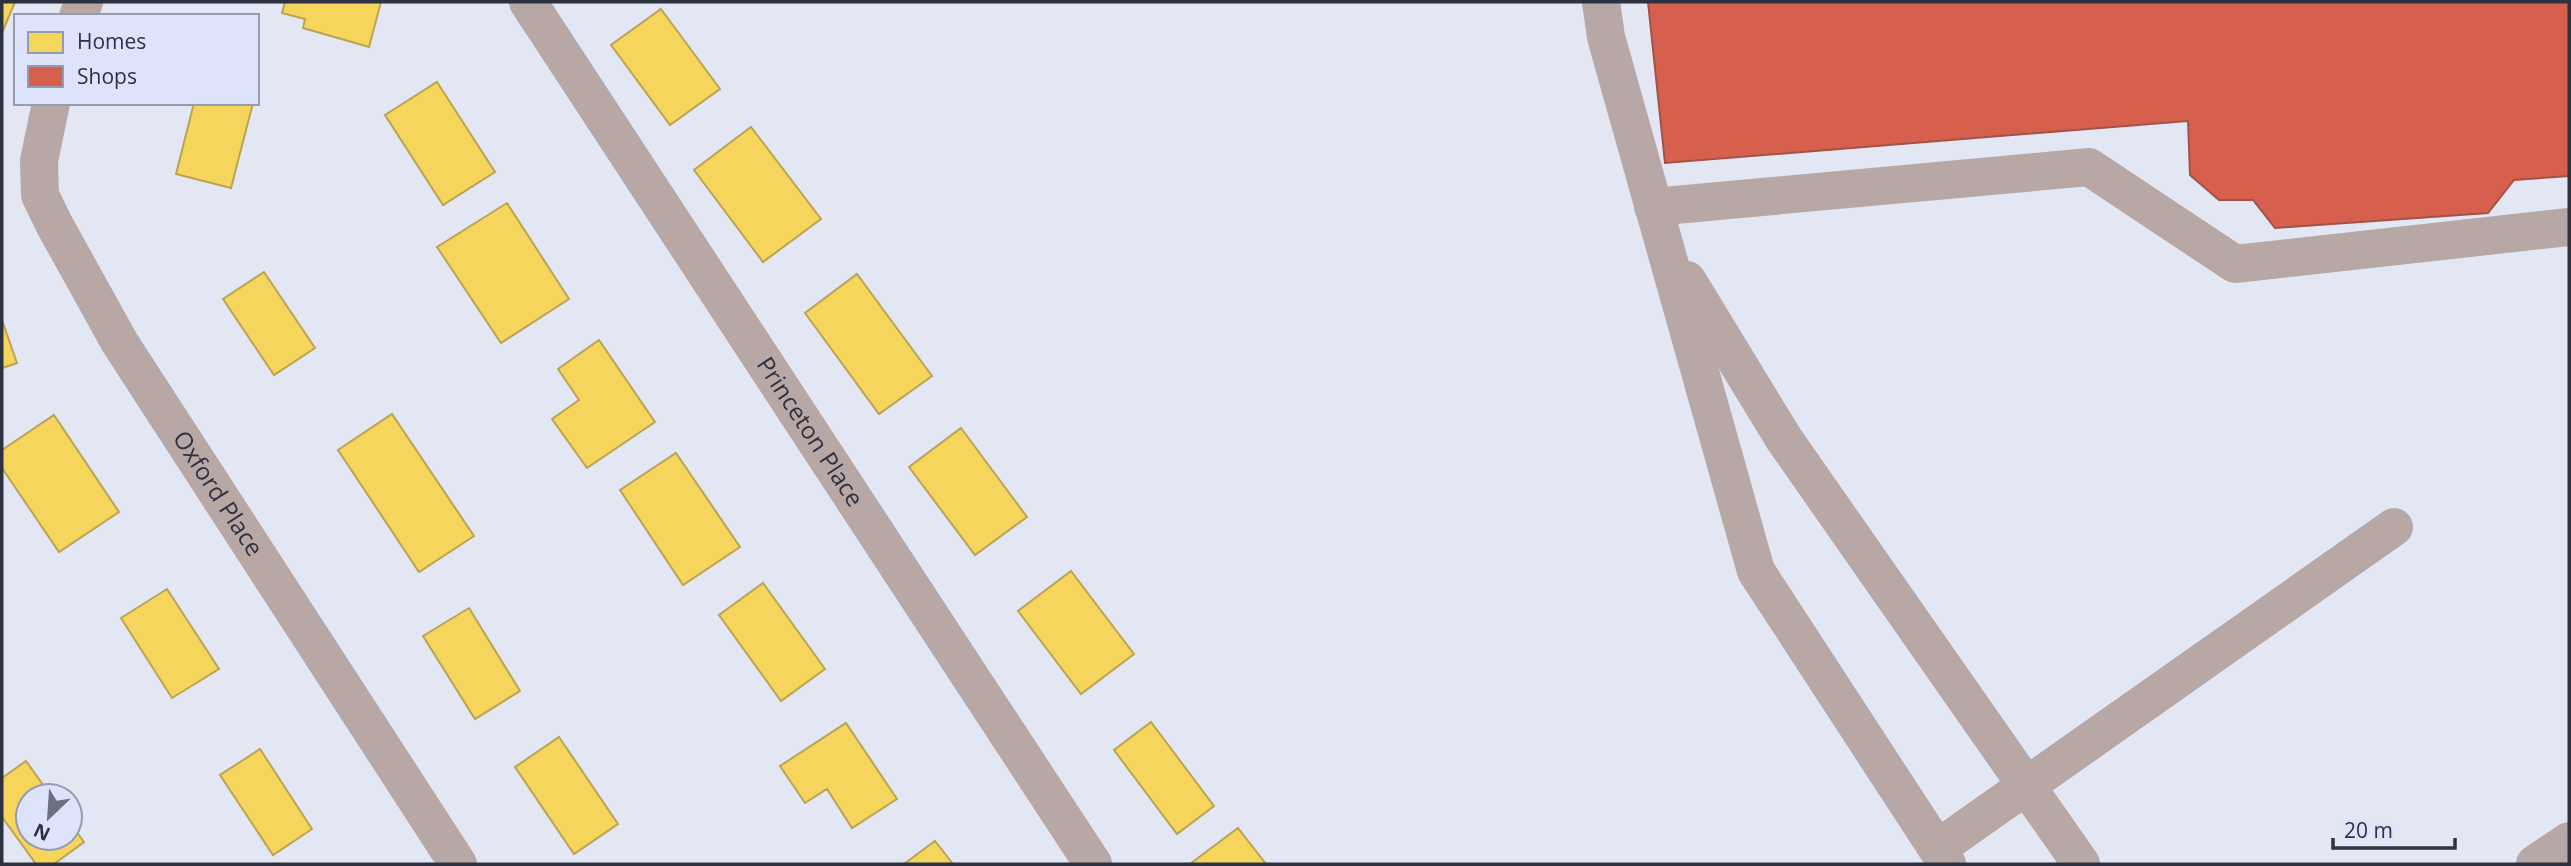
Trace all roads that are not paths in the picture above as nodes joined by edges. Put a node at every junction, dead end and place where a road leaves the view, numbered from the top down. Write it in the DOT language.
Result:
graph roads {
  1 [pos="528,2"];
  2 [pos="1601,2"];
  3 [pos="51,105"];
  4 [pos="1658,223"];
  5 [pos="2569,227"];
  6 [pos="2394,527"];
  7 [pos="2027,785"];
  8 [pos="2569,841"];
  9 [pos="1946,859"];
  10 [pos="458,864"];
  11 [pos="1093,864"];
  12 [pos="2081,864"];
  13 [pos="2535,864"];
  1 -- 11 [label="street, Princeton Place"];
  2 -- 4 [label="street"];
  3 -- 10 [label="street, Oxford Place"];
  4 -- 5 [label="street"];
  4 -- 7 [label="street"];
  4 -- 9 [label="street"];
  6 -- 7 [label="street"];
  7 -- 9 [label="street"];
  7 -- 12 [label="street"];
  8 -- 13 [label="street"];
}
